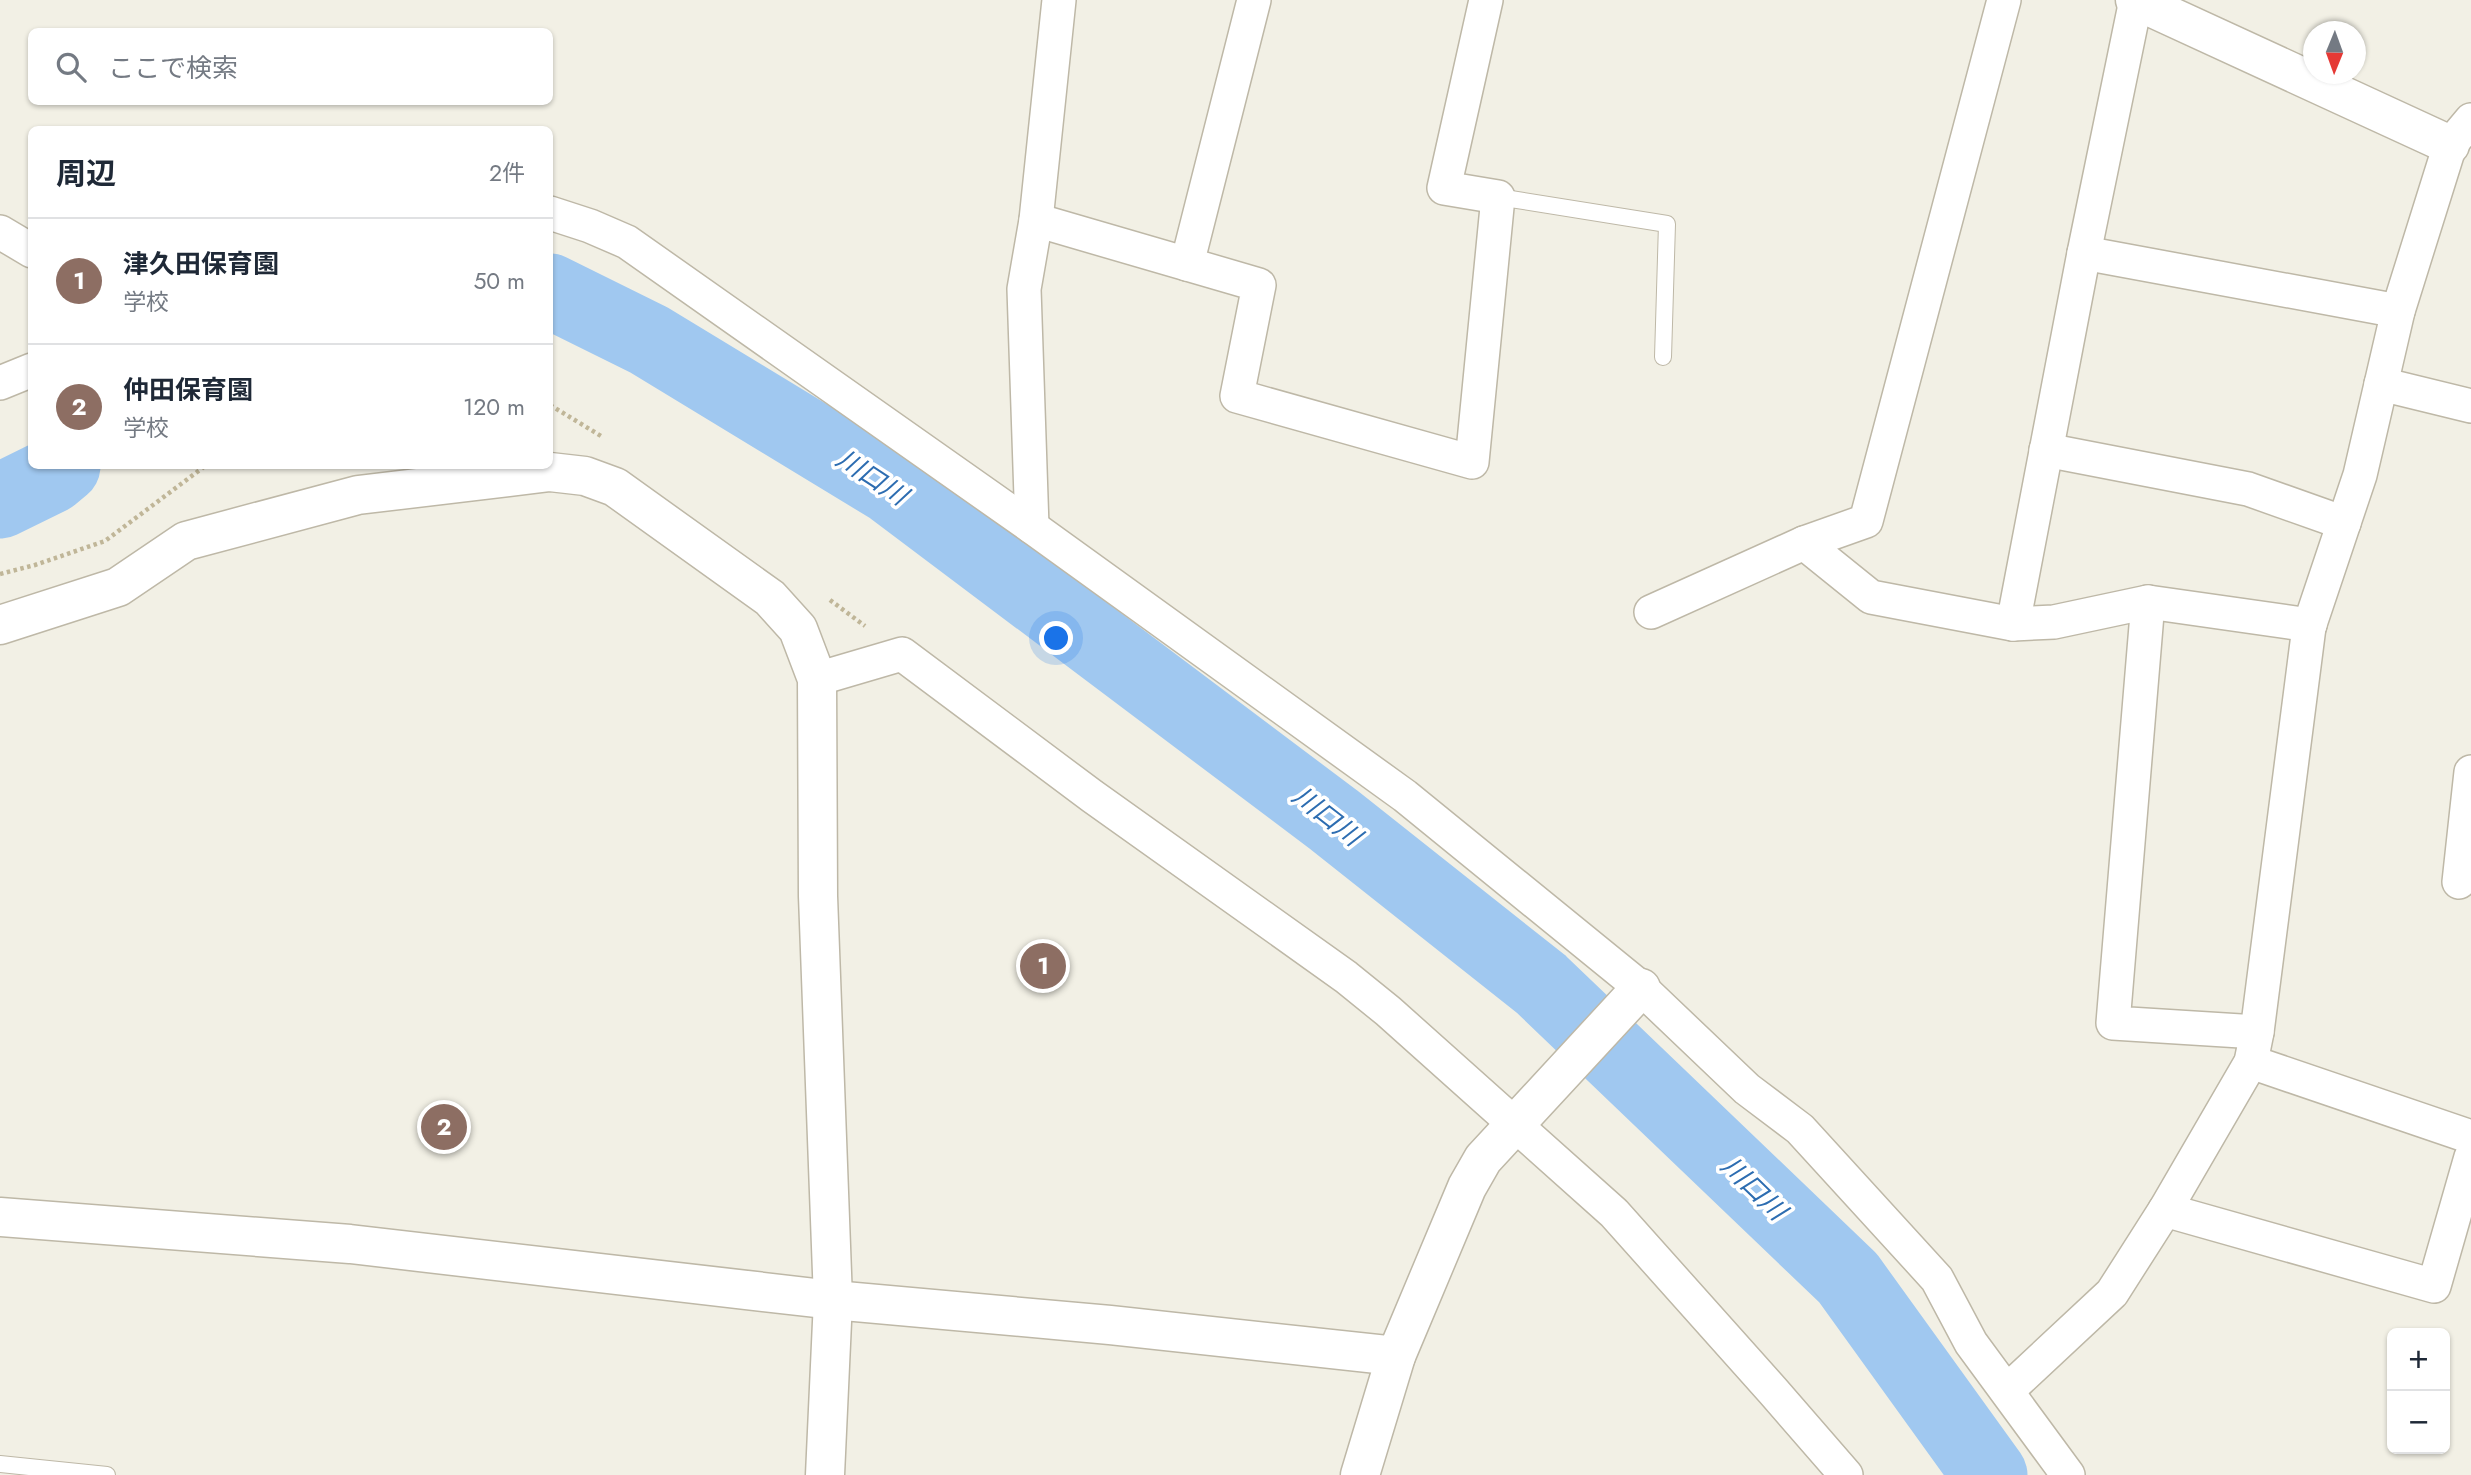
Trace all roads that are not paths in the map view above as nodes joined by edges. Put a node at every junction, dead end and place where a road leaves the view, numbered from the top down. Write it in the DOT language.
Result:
graph roads {
  1 [pos="1059,0"];
  2 [pos="1254,0"];
  3 [pos="1486,0"];
  4 [pos="2004,0"];
  5 [pos="2135,0"];
  6 [pos="2464,142"];
  7 [pos="1498,197"];
  8 [pos="553,214"];
  9 [pos="1036,220"];
  10 [pos="0,232"];
  11 [pos="28,249"];
  12 [pos="2084,253"];
  13 [pos="1186,264"];
  14 [pos="2398,311"];
  15 [pos="1663,357"];
  16 [pos="28,372"];
  17 [pos="0,383"];
  18 [pos="2381,384"];
  19 [pos="2471,406"];
  20 [pos="2046,450"];
  21 [pos="2344,523"];
  22 [pos="1032,527"];
  23 [pos="1804,543"];
  24 [pos="2148,602"];
  25 [pos="1651,612"];
  26 [pos="2013,624"];
  27 [pos="0,625"];
  28 [pos="2310,625"];
  29 [pos="817,679"];
  30 [pos="2471,772"];
  31 [pos="2459,882"];
  32 [pos="1637,993"];
  33 [pos="2254,1047"];
  34 [pos="1521,1119"];
  35 [pos="2471,1137"];
  36 [pos="2471,1157"];
  37 [pos="2165,1210"];
  38 [pos="0,1217"];
  39 [pos="833,1300"];
  40 [pos="1396,1356"];
  41 [pos="2007,1391"];
  42 [pos="0,1464"];
  43 [pos="107,1475"];
  44 [pos="825,1475"];
  45 [pos="1360,1475"];
  46 [pos="1846,1475"];
  47 [pos="2068,1475"];
  1 -- 9 [label="street"];
  2 -- 13 [label="street"];
  3 -- 7 [label="street"];
  4 -- 23 [label="street"];
  5 -- 6 [label="street"];
  5 -- 12 [label="street"];
  6 -- 14 [label="street"];
  7 -- 13 [label="street"];
  7 -- 15 [label="lane"];
  8 -- 22 [label="street"];
  9 -- 13 [label="street"];
  9 -- 22 [label="street"];
  10 -- 11 [label="street"];
  12 -- 14 [label="street"];
  12 -- 20 [label="street"];
  14 -- 18 [label="street"];
  16 -- 17 [label="street"];
  18 -- 19 [label="street"];
  18 -- 21 [label="street"];
  20 -- 21 [label="street"];
  20 -- 26 [label="street"];
  21 -- 28 [label="street"];
  22 -- 32 [label="street"];
  23 -- 25 [label="street"];
  23 -- 26 [label="street"];
  24 -- 26 [label="street"];
  24 -- 28 [label="street"];
  24 -- 33 [label="street"];
  27 -- 29 [label="street"];
  28 -- 33 [label="street"];
  29 -- 34 [label="street"];
  29 -- 39 [label="street"];
  30 -- 31 [label="street"];
  32 -- 34 [label="street"];
  32 -- 41 [label="street"];
  33 -- 35 [label="street"];
  33 -- 37 [label="street"];
  34 -- 40 [label="street"];
  34 -- 46 [label="street"];
  36 -- 37 [label="street"];
  37 -- 41 [label="street"];
  38 -- 39 [label="street"];
  39 -- 40 [label="street"];
  39 -- 44 [label="street"];
  40 -- 45 [label="street"];
  41 -- 47 [label="street"];
  42 -- 43 [label="lane"];
}
